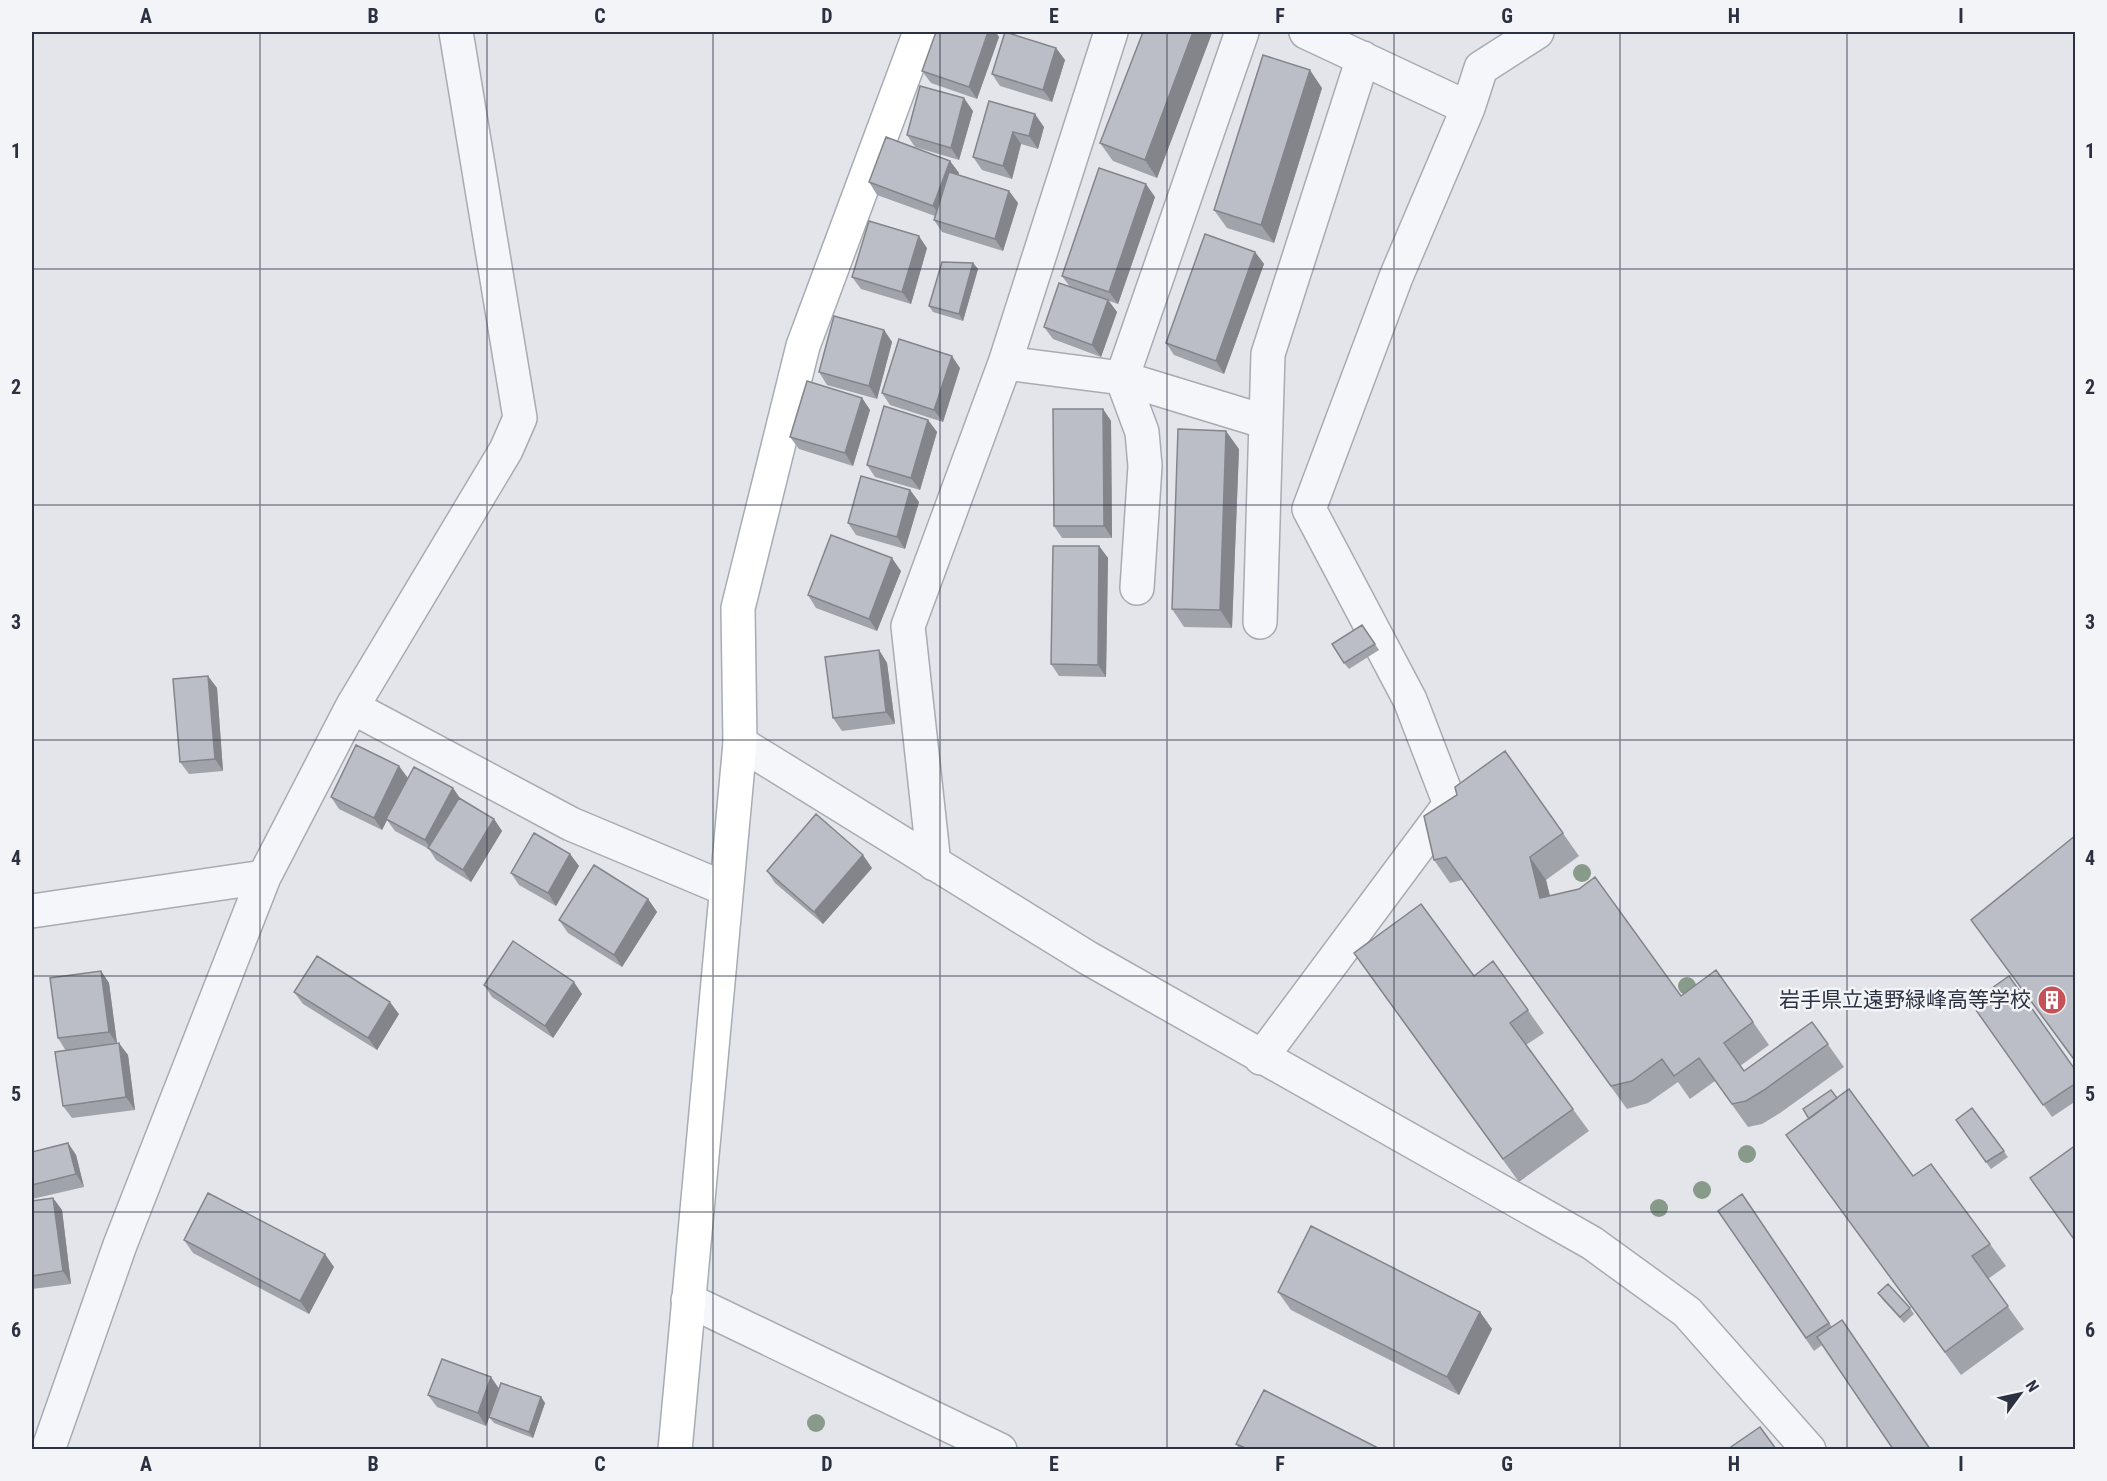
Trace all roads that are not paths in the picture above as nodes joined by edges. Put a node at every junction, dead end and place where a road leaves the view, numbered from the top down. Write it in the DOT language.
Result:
graph roads {
  1 [pos="456,32"];
  2 [pos="920,32"];
  3 [pos="1111,32"];
  4 [pos="1242,32"];
  5 [pos="1306,32"];
  6 [pos="1537,32"];
  7 [pos="1363,58"];
  8 [pos="1468,108"];
  9 [pos="1005,363"];
  10 [pos="1122,378"];
  11 [pos="1266,422"];
  12 [pos="1137,588"];
  13 [pos="1260,622"];
  14 [pos="352,706"];
  15 [pos="740,743"];
  16 [pos="934,864"];
  17 [pos="264,877"];
  18 [pos="726,889"];
  19 [pos="32,911"];
  20 [pos="1261,1058"];
  21 [pos="688,1300"];
  22 [pos="48,1449"];
  23 [pos="675,1449"];
  24 [pos="1000,1449"];
  25 [pos="1809,1449"];
  1 -- 14 [label="street"];
  2 -- 15 [label="street"];
  3 -- 9 [label="street"];
  4 -- 10 [label="street"];
  5 -- 7 [label="street"];
  6 -- 8 [label="street"];
  7 -- 8 [label="street"];
  7 -- 11 [label="street"];
  8 -- 20 [label="street"];
  9 -- 10 [label="street"];
  9 -- 16 [label="street"];
  10 -- 11 [label="street"];
  10 -- 12 [label="street"];
  11 -- 13 [label="street"];
  14 -- 17 [label="street"];
  14 -- 18 [label="street"];
  15 -- 16 [label="street"];
  15 -- 18 [label="street"];
  16 -- 20 [label="street"];
  17 -- 19 [label="street"];
  17 -- 22 [label="street"];
  18 -- 21 [label="street"];
  20 -- 25 [label="street"];
  21 -- 23 [label="street"];
  21 -- 24 [label="street"];
}
